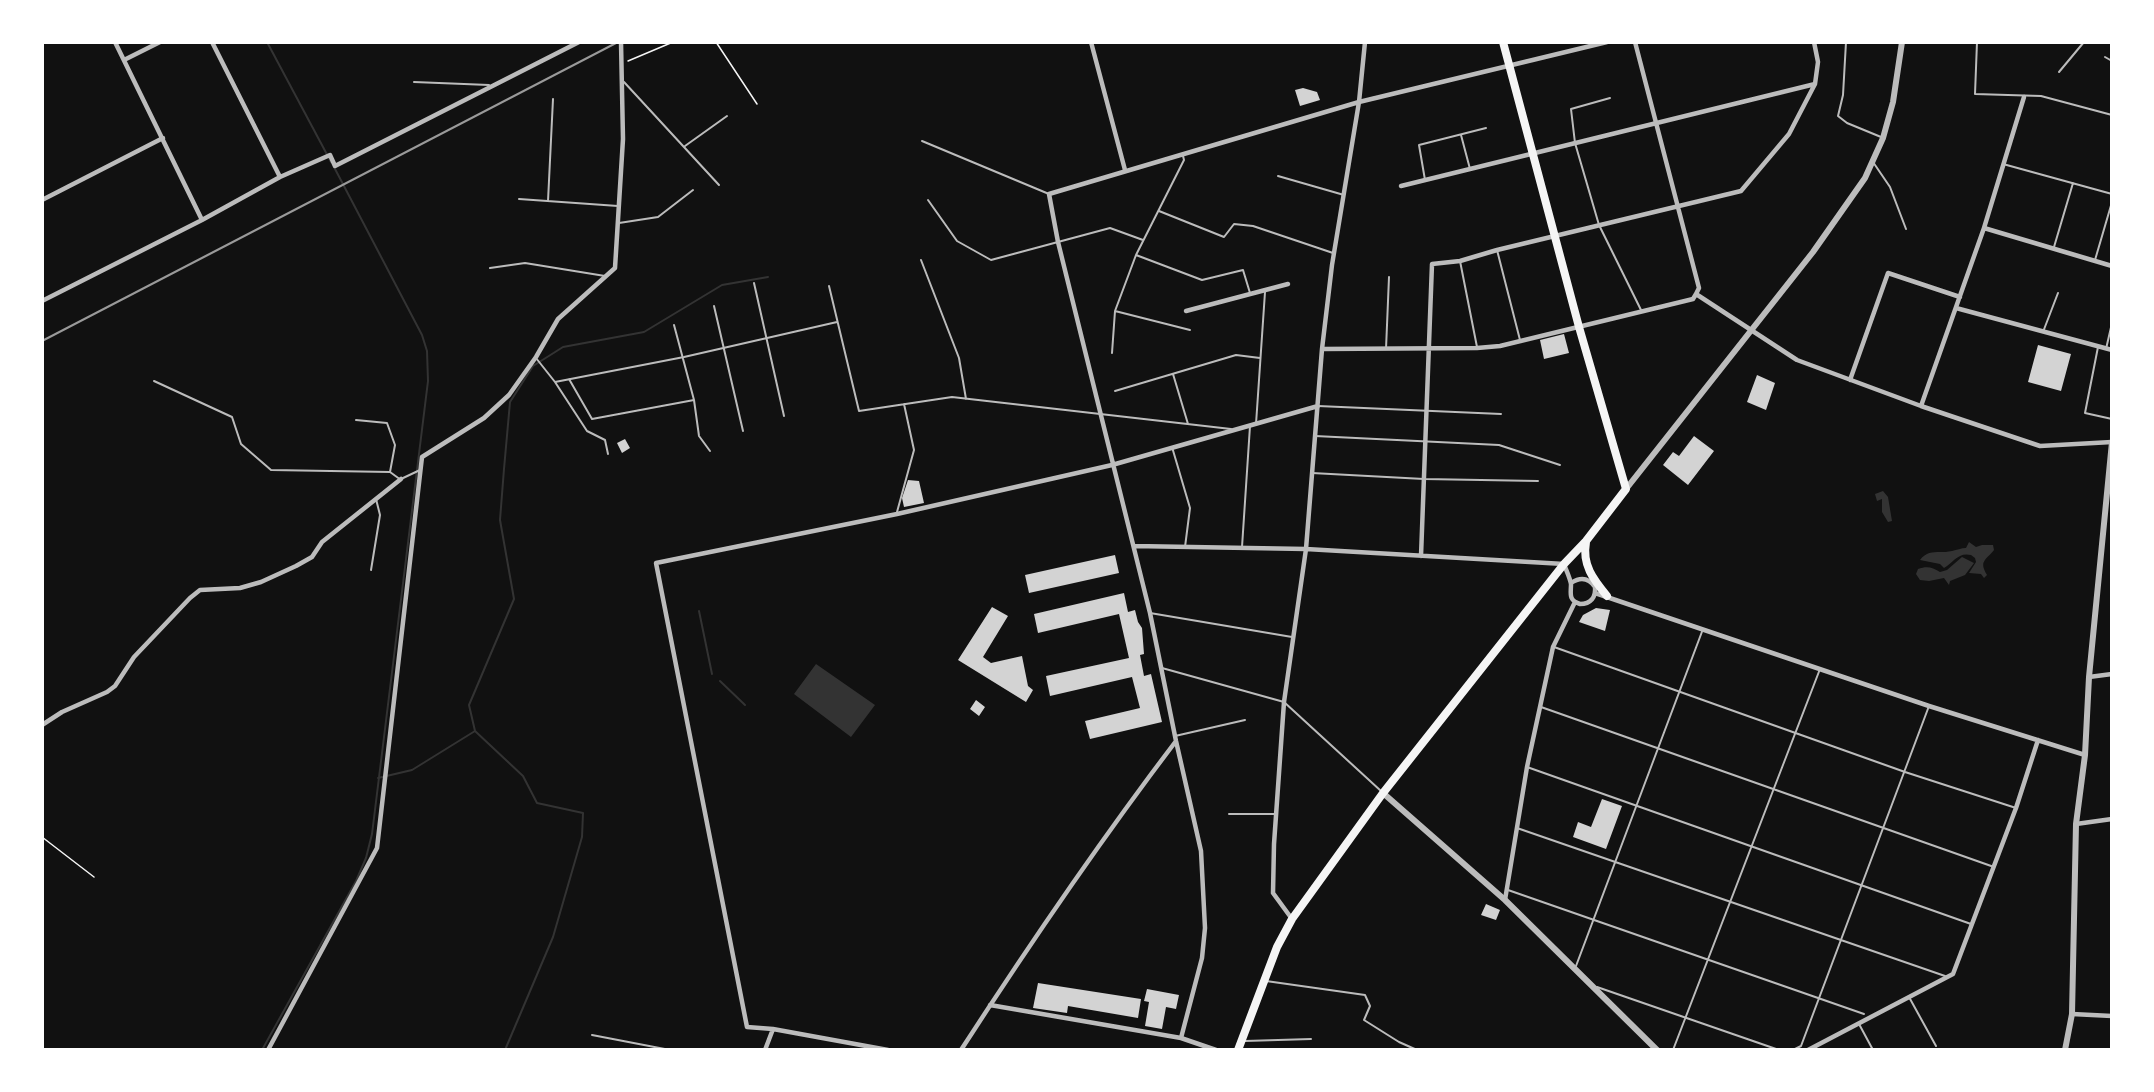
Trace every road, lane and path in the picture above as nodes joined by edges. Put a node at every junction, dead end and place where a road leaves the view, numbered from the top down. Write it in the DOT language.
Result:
graph roads {
  1 [pos="115,42"];
  2 [pos="160,42"];
  3 [pos="214,42"];
  4 [pos="579,42"];
  5 [pos="621,42"];
  6 [pos="673,42"];
  7 [pos="716,42"];
  8 [pos="1091,42"];
  9 [pos="1365,42"];
  10 [pos="1503,42"];
  11 [pos="1607,42"];
  12 [pos="1635,42"];
  13 [pos="1814,42"];
  14 [pos="1846,42"];
  15 [pos="1902,42"];
  16 [pos="1977,42"];
  17 [pos="2084,42"];
  18 [pos="2105,57"];
  19 [pos="124,60"];
  20 [pos="2112,61"];
  21 [pos="622,64"];
  22 [pos="1510,66"];
  23 [pos="2059,72"];
  24 [pos="622,80"];
  25 [pos="414,82"];
  26 [pos="1815,84"];
  27 [pos="494,86"];
  28 [pos="2024,97"];
  29 [pos="1610,98"];
  30 [pos="553,99"];
  31 [pos="1359,102"];
  32 [pos="757,104"];
  33 [pos="2112,115"];
  34 [pos="728,116"];
  35 [pos="1656,123"];
  36 [pos="1486,128"];
  37 [pos="1461,135"];
  38 [pos="163,138"];
  39 [pos="1883,138"];
  40 [pos="922,141"];
  41 [pos="1575,143"];
  42 [pos="685,146"];
  43 [pos="1183,153"];
  44 [pos="1533,153"];
  45 [pos="1873,162"];
  46 [pos="2003,164"];
  47 [pos="1470,169"];
  48 [pos="1125,170"];
  49 [pos="1278,176"];
  50 [pos="280,177"];
  51 [pos="1425,180"];
  52 [pos="2073,183"];
  53 [pos="719,185"];
  54 [pos="1401,186"];
  55 [pos="693,189"];
  56 [pos="1049,194"];
  57 [pos="2112,194"];
  58 [pos="1344,195"];
  59 [pos="519,199"];
  60 [pos="42,200"];
  61 [pos="928,200"];
  62 [pos="548,201"];
  63 [pos="2112,202"];
  64 [pos="619,206"];
  65 [pos="1676,207"];
  66 [pos="1158,210"];
  67 [pos="202,220"];
  68 [pos="618,223"];
  69 [pos="1599,225"];
  70 [pos="1984,228"];
  71 [pos="1906,229"];
  72 [pos="1554,236"];
  73 [pos="1143,240"];
  74 [pos="1058,242"];
  75 [pos="2054,247"];
  76 [pos="1497,250"];
  77 [pos="1333,253"];
  78 [pos="1136,255"];
  79 [pos="921,260"];
  80 [pos="1460,261"];
  81 [pos="2095,261"];
  82 [pos="2112,266"];
  83 [pos="490,268"];
  84 [pos="607,276"];
  85 [pos="1389,277"];
  86 [pos="754,283"];
  87 [pos="1288,284"];
  88 [pos="829,286"];
  89 [pos="1265,289"];
  90 [pos="1250,293"];
  91 [pos="2058,293"];
  92 [pos="1696,294"];
  93 [pos="1960,297"];
  94 [pos="42,301"];
  95 [pos="714,306"];
  96 [pos="1956,308"];
  97 [pos="1115,311"];
  98 [pos="1186,312"];
  99 [pos="1641,312"];
  100 [pos="837,322"];
  101 [pos="2112,323"];
  102 [pos="674,325"];
  103 [pos="1579,327"];
  104 [pos="1190,330"];
  105 [pos="1751,331"];
  106 [pos="2043,332"];
  107 [pos="766,339"];
  108 [pos="1520,341"];
  109 [pos="2098,347"];
  110 [pos="723,348"];
  111 [pos="1478,348"];
  112 [pos="1322,349"];
  113 [pos="1386,349"];
  114 [pos="1430,349"];
  115 [pos="2109,350"];
  116 [pos="1112,353"];
  117 [pos="684,357"];
  118 [pos="536,358"];
  119 [pos="1260,358"];
  120 [pos="1173,374"];
  121 [pos="569,379"];
  122 [pos="1850,380"];
  123 [pos="154,381"];
  124 [pos="555,382"];
  125 [pos="1115,391"];
  126 [pos="966,399"];
  127 [pos="694,400"];
  128 [pos="904,404"];
  129 [pos="1318,406"];
  130 [pos="1921,406"];
  131 [pos="1428,411"];
  132 [pos="1501,414"];
  133 [pos="1101,415"];
  134 [pos="784,416"];
  135 [pos="2112,419"];
  136 [pos="356,420"];
  137 [pos="1188,424"];
  138 [pos="1253,425"];
  139 [pos="1234,429"];
  140 [pos="743,431"];
  141 [pos="1315,436"];
  142 [pos="1426,442"];
  143 [pos="2112,442"];
  144 [pos="1173,447"];
  145 [pos="710,451"];
  146 [pos="608,454"];
  147 [pos="1112,465"];
  148 [pos="1560,465"];
  149 [pos="420,470"];
  150 [pos="390,472"];
  151 [pos="1312,473"];
  152 [pos="1424,479"];
  153 [pos="401,480"];
  154 [pos="1539,481"];
  155 [pos="1626,489"];
  156 [pos="376,499"];
  157 [pos="897,514"];
  158 [pos="1586,541"];
  159 [pos="1134,546"];
  160 [pos="1185,547"];
  161 [pos="1242,547"];
  162 [pos="1306,549"];
  163 [pos="1421,556"];
  164 [pos="1563,564"];
  165 [pos="371,570"];
  166 [pos="1571,583"];
  167 [pos="1595,593"];
  168 [pos="1607,596"];
  169 [pos="1575,602"];
  170 [pos="1150,613"];
  171 [pos="1703,629"];
  172 [pos="1292,637"];
  173 [pos="1553,647"];
  174 [pos="1162,668"];
  175 [pos="1820,669"];
  176 [pos="2112,674"];
  177 [pos="2089,676"];
  178 [pos="1680,691"];
  179 [pos="1284,702"];
  180 [pos="1929,706"];
  181 [pos="1541,707"];
  182 [pos="1245,720"];
  183 [pos="42,725"];
  184 [pos="1796,732"];
  185 [pos="1175,738"];
  186 [pos="2038,740"];
  187 [pos="1658,748"];
  188 [pos="2085,755"];
  189 [pos="1527,767"];
  190 [pos="1905,772"];
  191 [pos="1774,789"];
  192 [pos="1383,793"];
  193 [pos="1636,806"];
  194 [pos="2016,808"];
  195 [pos="1229,814"];
  196 [pos="1276,814"];
  197 [pos="2112,819"];
  198 [pos="2076,824"];
  199 [pos="1517,828"];
  200 [pos="1883,828"];
  201 [pos="42,837"];
  202 [pos="1752,847"];
  203 [pos="1615,862"];
  204 [pos="1994,867"];
  205 [pos="94,877"];
  206 [pos="1860,885"];
  207 [pos="1506,889"];
  208 [pos="1505,900"];
  209 [pos="1730,902"];
  210 [pos="1292,919"];
  211 [pos="1593,919"];
  212 [pos="1972,924"];
  213 [pos="1840,940"];
  214 [pos="1708,960"];
  215 [pos="1574,970"];
  216 [pos="1947,977"];
  217 [pos="1263,981"];
  218 [pos="1589,984"];
  219 [pos="1909,997"];
  220 [pos="1818,998"];
  221 [pos="990,1005"];
  222 [pos="1864,1014"];
  223 [pos="2072,1014"];
  224 [pos="2112,1016"];
  225 [pos="1686,1018"];
  226 [pos="1859,1024"];
  227 [pos="773,1029"];
  228 [pos="592,1035"];
  229 [pos="1181,1038"];
  230 [pos="1311,1039"];
  231 [pos="1241,1041"];
  232 [pos="1936,1046"];
  233 [pos="268,1050"];
  234 [pos="670,1050"];
  235 [pos="765,1050"];
  236 [pos="888,1050"];
  237 [pos="961,1050"];
  238 [pos="1216,1050"];
  239 [pos="1238,1050"];
  240 [pos="1417,1050"];
  241 [pos="1657,1050"];
  242 [pos="1673,1050"];
  243 [pos="1779,1050"];
  244 [pos="1794,1050"];
  245 [pos="1808,1050"];
  246 [pos="1873,1050"];
  247 [pos="2065,1050"];
  1 -- 19 [label="street"];
  2 -- 19 [label="street"];
  3 -- 50 [label="street"];
  4 -- 27 [label="street"];
  5 -- 21 [label="street"];
  6 -- 21 [label="path"];
  7 -- 32 [label="path"];
  8 -- 48 [label="street"];
  9 -- 31 [label="street"];
  10 -- 22 [label="main road"];
  11 -- 22 [label="street"];
  12 -- 35 [label="street"];
  13 -- 26 [label="street"];
  14 -- 39 [label="lane"];
  15 -- 39 [label="street"];
  16 -- 28 [label="lane"];
  17 -- 23 [label="lane"];
  18 -- 20 [label="lane"];
  19 -- 38 [label="street"];
  21 -- 24 [label="street"];
  22 -- 31 [label="street"];
  22 -- 44 [label="main road"];
  24 -- 42 [label="lane"];
  24 -- 64 [label="street"];
  25 -- 27 [label="lane"];
  26 -- 35 [label="street"];
  26 -- 65 [label="street"];
  27 -- 50 [label="street"];
  28 -- 33 [label="lane"];
  28 -- 46 [label="street"];
  29 -- 41 [label="lane"];
  30 -- 62 [label="lane"];
  31 -- 43 [label="street"];
  31 -- 58 [label="street"];
  34 -- 42 [label="lane"];
  35 -- 41 [label="street"];
  35 -- 65 [label="street"];
  36 -- 37 [label="lane"];
  37 -- 47 [label="lane"];
  37 -- 51 [label="lane"];
  38 -- 60 [label="street"];
  38 -- 67 [label="street"];
  39 -- 45 [label="street"];
  40 -- 56 [label="lane"];
  41 -- 44 [label="street"];
  41 -- 69 [label="lane"];
  42 -- 53 [label="lane"];
  43 -- 48 [label="street"];
  43 -- 66 [label="lane"];
  44 -- 47 [label="street"];
  44 -- 72 [label="main road"];
  45 -- 71 [label="lane"];
  45 -- 105 [label="street"];
  46 -- 52 [label="lane"];
  46 -- 70 [label="street"];
  47 -- 51 [label="street"];
  48 -- 56 [label="street"];
  49 -- 58 [label="lane"];
  50 -- 67 [label="street"];
  51 -- 54 [label="street"];
  52 -- 57 [label="lane"];
  52 -- 75 [label="lane"];
  55 -- 68 [label="lane"];
  56 -- 74 [label="street"];
  58 -- 77 [label="street"];
  59 -- 62 [label="lane"];
  61 -- 74 [label="lane"];
  62 -- 64 [label="lane"];
  63 -- 81 [label="lane"];
  64 -- 68 [label="street"];
  65 -- 69 [label="street"];
  65 -- 92 [label="street"];
  66 -- 73 [label="lane"];
  66 -- 77 [label="lane"];
  67 -- 94 [label="street"];
  68 -- 84 [label="street"];
  69 -- 72 [label="street"];
  69 -- 99 [label="lane"];
  70 -- 75 [label="street"];
  70 -- 93 [label="street"];
  72 -- 76 [label="street"];
  72 -- 103 [label="main road"];
  73 -- 74 [label="lane"];
  73 -- 78 [label="lane"];
  74 -- 133 [label="street"];
  75 -- 81 [label="street"];
  76 -- 80 [label="street"];
  76 -- 108 [label="lane"];
  77 -- 112 [label="street"];
  78 -- 90 [label="lane"];
  78 -- 97 [label="lane"];
  79 -- 126 [label="lane"];
  80 -- 111 [label="lane"];
  80 -- 114 [label="street"];
  81 -- 82 [label="street"];
  83 -- 84 [label="lane"];
  84 -- 118 [label="street"];
  85 -- 113 [label="lane"];
  86 -- 107 [label="lane"];
  87 -- 89 [label="street"];
  88 -- 100 [label="lane"];
  89 -- 90 [label="street"];
  89 -- 119 [label="lane"];
  90 -- 98 [label="street"];
  91 -- 106 [label="lane"];
  92 -- 99 [label="street"];
  92 -- 105 [label="street"];
  93 -- 96 [label="street"];
  93 -- 122 [label="street"];
  95 -- 110 [label="lane"];
  96 -- 106 [label="street"];
  96 -- 130 [label="street"];
  97 -- 104 [label="lane"];
  97 -- 116 [label="lane"];
  99 -- 103 [label="street"];
  100 -- 107 [label="lane"];
  100 -- 128 [label="lane"];
  101 -- 115 [label="lane"];
  102 -- 117 [label="lane"];
  103 -- 108 [label="street"];
  103 -- 155 [label="main road"];
  105 -- 122 [label="street"];
  105 -- 155 [label="street"];
  106 -- 109 [label="street"];
  107 -- 110 [label="lane"];
  107 -- 134 [label="lane"];
  108 -- 111 [label="street"];
  109 -- 115 [label="street"];
  109 -- 135 [label="lane"];
  110 -- 117 [label="lane"];
  110 -- 140 [label="lane"];
  111 -- 114 [label="street"];
  112 -- 113 [label="street"];
  112 -- 129 [label="street"];
  113 -- 114 [label="street"];
  114 -- 131 [label="street"];
  117 -- 121 [label="lane"];
  117 -- 127 [label="lane"];
  118 -- 124 [label="lane"];
  118 -- 149 [label="street"];
  119 -- 120 [label="lane"];
  119 -- 138 [label="lane"];
  120 -- 125 [label="lane"];
  120 -- 137 [label="lane"];
  121 -- 124 [label="lane"];
  121 -- 127 [label="lane"];
  122 -- 130 [label="street"];
  123 -- 150 [label="lane"];
  124 -- 146 [label="lane"];
  126 -- 128 [label="lane"];
  126 -- 133 [label="lane"];
  127 -- 145 [label="lane"];
  128 -- 157 [label="lane"];
  129 -- 131 [label="lane"];
  129 -- 138 [label="street"];
  129 -- 141 [label="street"];
  130 -- 143 [label="street"];
  131 -- 132 [label="lane"];
  131 -- 142 [label="street"];
  133 -- 137 [label="lane"];
  133 -- 147 [label="street"];
  136 -- 150 [label="lane"];
  137 -- 139 [label="lane"];
  138 -- 139 [label="street"];
  138 -- 161 [label="lane"];
  139 -- 144 [label="street"];
  141 -- 142 [label="lane"];
  141 -- 151 [label="street"];
  142 -- 148 [label="lane"];
  142 -- 152 [label="street"];
  143 -- 177 [label="street"];
  144 -- 147 [label="street"];
  144 -- 160 [label="lane"];
  147 -- 157 [label="street"];
  147 -- 159 [label="street"];
  149 -- 153 [label="lane"];
  149 -- 233 [label="street"];
  150 -- 153 [label="lane"];
  151 -- 152 [label="lane"];
  151 -- 162 [label="street"];
  152 -- 154 [label="lane"];
  152 -- 163 [label="street"];
  153 -- 156 [label="street"];
  155 -- 158 [label="main road"];
  156 -- 165 [label="lane"];
  156 -- 183 [label="street"];
  157 -- 227 [label="street"];
  158 -- 164 [label="main road"];
  158 -- 168 [label="main road"];
  159 -- 160 [label="street"];
  159 -- 170 [label="street"];
  160 -- 161 [label="street"];
  161 -- 162 [label="street"];
  162 -- 163 [label="street"];
  162 -- 172 [label="street"];
  163 -- 164 [label="street"];
  164 -- 166 [label="street"];
  164 -- 192 [label="main road"];
  166 -- 167 [label="street"];
  166 -- 169 [label="street"];
  167 -- 168 [label="street"];
  167 -- 169 [label="street"];
  168 -- 171 [label="street"];
  169 -- 173 [label="street"];
  170 -- 172 [label="lane"];
  170 -- 174 [label="street"];
  171 -- 175 [label="street"];
  171 -- 178 [label="lane"];
  172 -- 179 [label="street"];
  173 -- 178 [label="lane"];
  173 -- 181 [label="street"];
  174 -- 179 [label="lane"];
  174 -- 185 [label="street"];
  175 -- 180 [label="street"];
  175 -- 184 [label="lane"];
  176 -- 177 [label="street"];
  177 -- 188 [label="street"];
  178 -- 184 [label="lane"];
  178 -- 187 [label="lane"];
  179 -- 192 [label="lane"];
  179 -- 196 [label="street"];
  180 -- 186 [label="street"];
  180 -- 190 [label="lane"];
  181 -- 187 [label="lane"];
  181 -- 189 [label="street"];
  182 -- 185 [label="lane"];
  184 -- 190 [label="lane"];
  184 -- 191 [label="lane"];
  185 -- 221 [label="street"];
  185 -- 229 [label="street"];
  186 -- 188 [label="street"];
  186 -- 194 [label="street"];
  187 -- 191 [label="lane"];
  187 -- 193 [label="lane"];
  188 -- 198 [label="street"];
  189 -- 193 [label="lane"];
  189 -- 199 [label="street"];
  190 -- 194 [label="lane"];
  190 -- 200 [label="lane"];
  191 -- 200 [label="lane"];
  191 -- 202 [label="lane"];
  192 -- 208 [label="street"];
  192 -- 210 [label="main road"];
  193 -- 202 [label="lane"];
  193 -- 203 [label="lane"];
  194 -- 204 [label="street"];
  195 -- 196 [label="lane"];
  196 -- 210 [label="street"];
  197 -- 198 [label="street"];
  198 -- 223 [label="street"];
  199 -- 203 [label="lane"];
  199 -- 207 [label="street"];
  200 -- 204 [label="lane"];
  200 -- 206 [label="lane"];
  201 -- 205 [label="path"];
  202 -- 206 [label="lane"];
  202 -- 209 [label="lane"];
  203 -- 209 [label="lane"];
  203 -- 211 [label="lane"];
  204 -- 212 [label="street"];
  206 -- 212 [label="lane"];
  206 -- 213 [label="lane"];
  207 -- 208 [label="street"];
  207 -- 211 [label="lane"];
  208 -- 215 [label="street"];
  209 -- 213 [label="lane"];
  209 -- 214 [label="lane"];
  210 -- 217 [label="main road"];
  211 -- 214 [label="lane"];
  211 -- 215 [label="lane"];
  212 -- 216 [label="street"];
  213 -- 216 [label="lane"];
  213 -- 220 [label="lane"];
  214 -- 220 [label="lane"];
  214 -- 225 [label="lane"];
  215 -- 218 [label="street"];
  216 -- 219 [label="street"];
  217 -- 231 [label="main road"];
  217 -- 240 [label="lane"];
  218 -- 225 [label="lane"];
  218 -- 241 [label="street"];
  219 -- 226 [label="street"];
  219 -- 232 [label="lane"];
  220 -- 222 [label="lane"];
  220 -- 244 [label="lane"];
  221 -- 229 [label="street"];
  221 -- 237 [label="street"];
  223 -- 224 [label="street"];
  223 -- 247 [label="street"];
  225 -- 242 [label="lane"];
  225 -- 243 [label="lane"];
  226 -- 245 [label="street"];
  226 -- 246 [label="lane"];
  227 -- 235 [label="street"];
  227 -- 236 [label="street"];
  228 -- 234 [label="lane"];
  229 -- 238 [label="street"];
  230 -- 231 [label="lane"];
  231 -- 239 [label="main road"];
}
